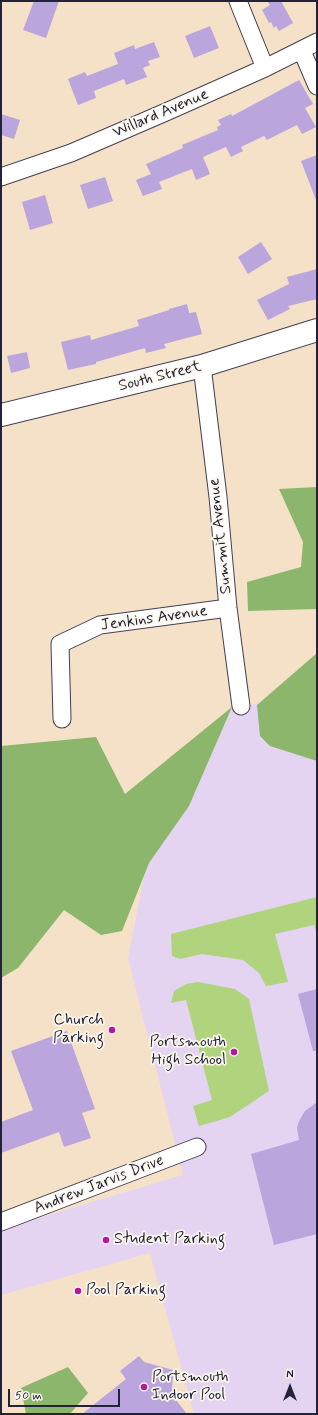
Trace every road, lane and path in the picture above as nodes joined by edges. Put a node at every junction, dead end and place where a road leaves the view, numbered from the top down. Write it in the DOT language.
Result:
graph roads {
  1 [pos="238,1"];
  2 [pos="317,42"];
  3 [pos="302,51"];
  4 [pos="265,68"];
  5 [pos="317,86"];
  6 [pos="1,177"];
  7 [pos="317,330"];
  8 [pos="202,366"];
  9 [pos="1,415"];
  10 [pos="228,608"];
  11 [pos="241,706"];
  12 [pos="62,719"];
  13 [pos="197,1147"];
  14 [pos="1,1222"];
  1 -- 4 [label="street"];
  2 -- 3 [label="street, Willard Avenue"];
  3 -- 4 [label="street, Willard Avenue"];
  3 -- 5 [label="street"];
  4 -- 6 [label="street, Willard Avenue"];
  7 -- 8 [label="street, South Street"];
  8 -- 9 [label="street, South Street"];
  8 -- 10 [label="street, Summit Avenue"];
  10 -- 11 [label="street, Summit Avenue"];
  10 -- 12 [label="street, Jenkins Avenue"];
  13 -- 14 [label="street, Andrew Jarvis Drive"];
}
